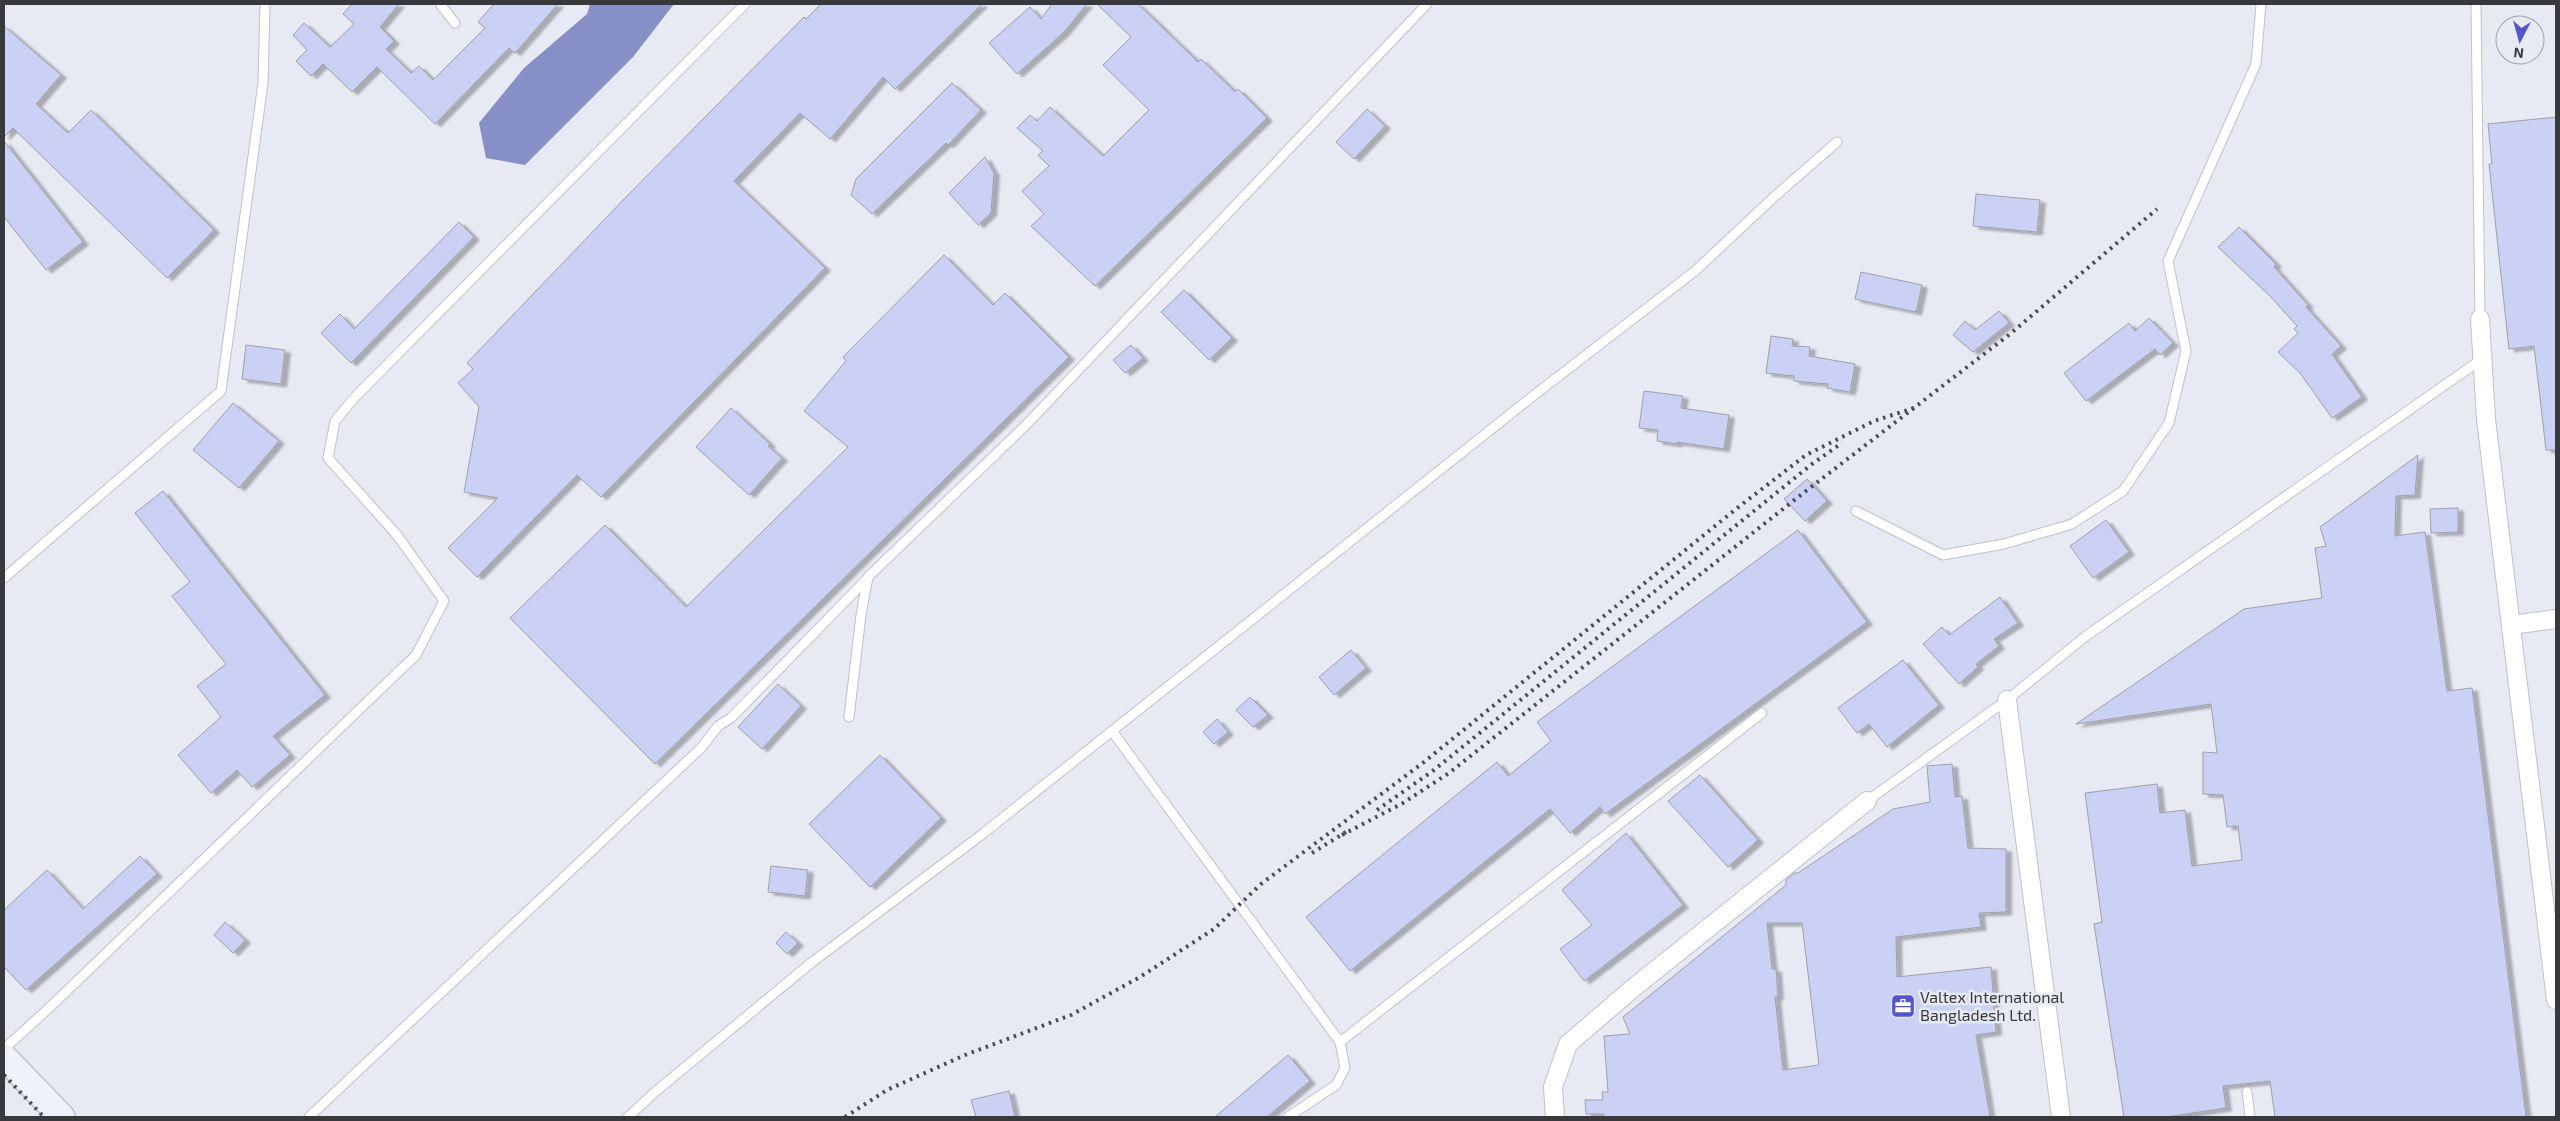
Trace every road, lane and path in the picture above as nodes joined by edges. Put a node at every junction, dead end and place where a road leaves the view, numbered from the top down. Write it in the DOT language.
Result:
graph roads {
  1 [pos="265,4"];
  2 [pos="440,4"];
  3 [pos="745,4"];
  4 [pos="1427,4"];
  5 [pos="2261,4"];
  6 [pos="2476,4"];
  7 [pos="455,23"];
  8 [pos="1837,142"];
  9 [pos="2480,319"];
  10 [pos="2482,359"];
  11 [pos="1856,511"];
  12 [pos="868,577"];
  13 [pos="4,578"];
  14 [pos="2556,619"];
  15 [pos="2512,625"];
  16 [pos="2007,700"];
  17 [pos="1762,713"];
  18 [pos="849,717"];
  19 [pos="1112,731"];
  20 [pos="1867,801"];
  21 [pos="2556,1000"];
  22 [pos="1340,1042"];
  23 [pos="4,1049"];
  24 [pos="4,1058"];
  25 [pos="2247,1092"];
  26 [pos="62,1117"];
  27 [pos="309,1117"];
  28 [pos="628,1117"];
  29 [pos="1288,1117"];
  30 [pos="1555,1117"];
  31 [pos="2061,1117"];
  32 [pos="2250,1117"];
  1 -- 13 [label="lane"];
  2 -- 7 [label="lane"];
  3 -- 23 [label="lane"];
  4 -- 12 [label="lane"];
  5 -- 11 [label="lane"];
  6 -- 9 [label="lane"];
  8 -- 19 [label="lane"];
  9 -- 10 [label="street"];
  10 -- 15 [label="street"];
  10 -- 16 [label="lane"];
  12 -- 18 [label="lane"];
  12 -- 27 [label="lane"];
  14 -- 15 [label="street"];
  15 -- 21 [label="street"];
  16 -- 20 [label="lane"];
  16 -- 31 [label="street"];
  17 -- 22 [label="lane"];
  19 -- 22 [label="lane"];
  19 -- 28 [label="lane"];
  20 -- 30 [label="street"];
  22 -- 29 [label="lane"];
  24 -- 26 [label="main road"];
  25 -- 32 [label="lane"];
}
